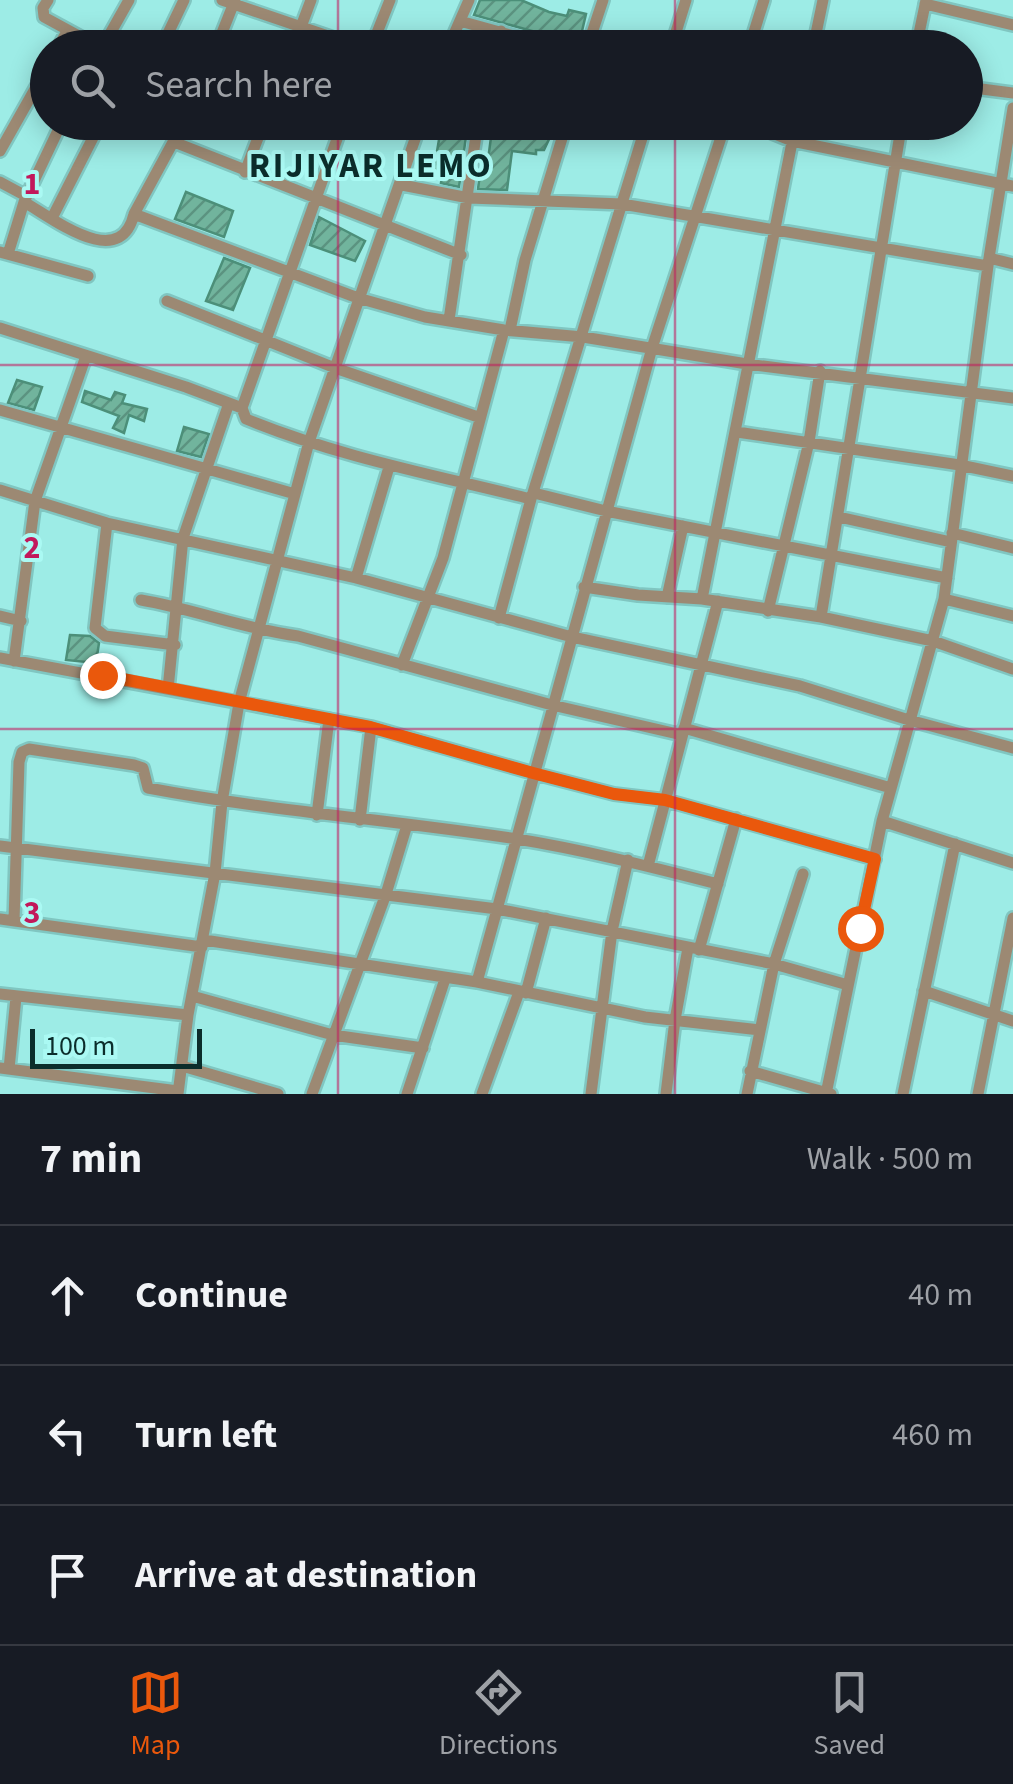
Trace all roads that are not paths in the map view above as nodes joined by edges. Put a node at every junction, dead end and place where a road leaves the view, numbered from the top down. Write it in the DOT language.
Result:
graph roads {
  1 [pos="48,0"];
  2 [pos="129,0"];
  3 [pos="184,0"];
  4 [pos="311,0"];
  5 [pos="390,0"];
  6 [pos="470,0"];
  7 [pos="603,0"];
  8 [pos="686,0"];
  9 [pos="764,0"];
  10 [pos="822,0"];
  11 [pos="230,2"];
  12 [pos="925,2"];
  13 [pos="460,21"];
  14 [pos="1013,26"];
  15 [pos="301,27"];
  16 [pos="65,30"];
  17 [pos="112,30"];
  18 [pos="170,30"];
  19 [pos="221,30"];
  20 [pos="300,30"];
  21 [pos="310,30"];
  22 [pos="378,30"];
  23 [pos="456,30"];
  24 [pos="497,30"];
  25 [pos="594,30"];
  26 [pos="677,30"];
  27 [pos="754,30"];
  28 [pos="816,30"];
  29 [pos="920,30"];
  30 [pos="983,89"];
  31 [pos="1013,93"];
  32 [pos="30,98"];
  33 [pos="1013,108"];
  34 [pos="53,140"];
  35 [pos="92,140"];
  36 [pos="257,140"];
  37 [pos="337,140"];
  38 [pos="416,140"];
  39 [pos="476,140"];
  40 [pos="562,140"];
  41 [pos="641,140"];
  42 [pos="721,140"];
  43 [pos="899,140"];
  44 [pos="792,141"];
  45 [pos="174,142"];
  46 [pos="0,151"];
  47 [pos="895,163"];
  48 [pos="245,172"];
  49 [pos="0,182"];
  50 [pos="1007,185"];
  51 [pos="402,186"];
  52 [pos="316,197"];
  53 [pos="470,198"];
  54 [pos="25,199"];
  55 [pos="546,200"];
  56 [pos="622,204"];
  57 [pos="134,214"];
  58 [pos="698,214"];
  59 [pos="52,218"];
  60 [pos="386,225"];
  61 [pos="775,230"];
  62 [pos="883,249"];
  63 [pos="4,253"];
  64 [pos="461,255"];
  65 [pos="988,262"];
  66 [pos="1013,264"];
  67 [pos="291,272"];
  68 [pos="88,276"];
  69 [pos="358,298"];
  70 [pos="167,301"];
  71 [pos="450,320"];
  72 [pos="0,328"];
  73 [pos="507,330"];
  74 [pos="583,337"];
  75 [pos="264,342"];
  76 [pos="652,348"];
  77 [pos="86,356"];
  78 [pos="747,364"];
  79 [pos="335,368"];
  80 [pos="820,371"];
  81 [pos="862,376"];
  82 [pos="971,392"];
  83 [pos="1013,398"];
  84 [pos="235,406"];
  85 [pos="0,410"];
  86 [pos="478,417"];
  87 [pos="62,428"];
  88 [pos="737,432"];
  89 [pos="308,442"];
  90 [pos="809,442"];
  91 [pos="850,450"];
  92 [pos="960,465"];
  93 [pos="389,467"];
  94 [pos="208,468"];
  95 [pos="1013,476"];
  96 [pos="464,482"];
  97 [pos="0,490"];
  98 [pos="294,494"];
  99 [pos="533,496"];
  100 [pos="35,501"];
  101 [pos="606,511"];
  102 [pos="839,517"];
  103 [pos="107,523"];
  104 [pos="683,526"];
  105 [pos="715,532"];
  106 [pos="183,538"];
  107 [pos="952,538"];
  108 [pos="783,545"];
  109 [pos="1013,548"];
  110 [pos="830,554"];
  111 [pos="276,562"];
  112 [pos="356,578"];
  113 [pos="947,578"];
  114 [pos="584,587"];
  115 [pos="667,596"];
  116 [pos="428,597"];
  117 [pos="702,599"];
  118 [pos="944,599"];
  119 [pos="140,600"];
  120 [pos="718,602"];
  121 [pos="176,606"];
  122 [pos="768,610"];
  123 [pos="0,616"];
  124 [pos="821,616"];
  125 [pos="1013,616"];
  126 [pos="499,618"];
  127 [pos="21,621"];
  128 [pos="258,631"];
  129 [pos="572,637"];
  130 [pos="933,641"];
  131 [pos="174,645"];
  132 [pos="0,658"];
  133 [pos="14,661"];
  134 [pos="701,664"];
  135 [pos="402,665"];
  136 [pos="1013,669"];
  137 [pos="168,689"];
  138 [pos="239,703"];
  139 [pos="552,705"];
  140 [pos="329,719"];
  141 [pos="909,720"];
  142 [pos="370,727"];
  143 [pos="682,732"];
  144 [pos="1013,748"];
  145 [pos="533,773"];
  146 [pos="891,788"];
  147 [pos="665,800"];
  148 [pos="222,802"];
  149 [pos="317,815"];
  150 [pos="736,819"];
  151 [pos="360,820"];
  152 [pos="882,821"];
  153 [pos="407,825"];
  154 [pos="515,839"];
  155 [pos="954,844"];
  156 [pos="0,846"];
  157 [pos="17,848"];
  158 [pos="875,859"];
  159 [pos="628,860"];
  160 [pos="1013,863"];
  161 [pos="648,866"];
  162 [pos="215,873"];
  163 [pos="803,874"];
  164 [pos="718,884"];
  165 [pos="386,894"];
  166 [pos="497,909"];
  167 [pos="0,918"];
  168 [pos="546,918"];
  169 [pos="1013,918"];
  170 [pos="14,920"];
  171 [pos="612,931"];
  172 [pos="203,944"];
  173 [pos="694,949"];
  174 [pos="360,964"];
  175 [pos="774,964"];
  176 [pos="445,978"];
  177 [pos="477,982"];
  178 [pos="848,984"];
  179 [pos="924,991"];
  180 [pos="523,992"];
  181 [pos="0,994"];
  182 [pos="192,996"];
  183 [pos="16,997"];
  184 [pos="602,1010"];
  185 [pos="188,1014"];
  186 [pos="994,1014"];
  187 [pos="675,1020"];
  188 [pos="1013,1021"];
  189 [pos="760,1030"];
  190 [pos="333,1035"];
  191 [pos="423,1048"];
  192 [pos="182,1066"];
  193 [pos="5,1069"];
  194 [pos="750,1071"];
  195 [pos="178,1092"];
  196 [pos="278,1094"];
  197 [pos="312,1094"];
  198 [pos="408,1094"];
  199 [pos="482,1094"];
  200 [pos="591,1094"];
  201 [pos="666,1094"];
  202 [pos="747,1094"];
  203 [pos="828,1094"];
  204 [pos="903,1094"];
  205 [pos="978,1094"];
  1 -- 16 [label="street"];
  2 -- 17 [label="street"];
  3 -- 18 [label="street"];
  4 -- 15 [label="street"];
  5 -- 22 [label="street"];
  6 -- 13 [label="street"];
  7 -- 25 [label="street"];
  8 -- 26 [label="street"];
  9 -- 27 [label="street"];
  10 -- 28 [label="street"];
  11 -- 15 [label="street"];
  11 -- 19 [label="street"];
  12 -- 14 [label="street"];
  12 -- 29 [label="street"];
  13 -- 23 [label="street"];
  13 -- 24 [label="street"];
  15 -- 20 [label="street"];
  15 -- 21 [label="street"];
  30 -- 31 [label="street"];
  32 -- 46 [label="street"];
  33 -- 50 [label="street"];
  34 -- 54 [label="street"];
  35 -- 59 [label="street"];
  36 -- 48 [label="street"];
  37 -- 52 [label="street"];
  38 -- 51 [label="street"];
  39 -- 53 [label="street"];
  40 -- 55 [label="street"];
  41 -- 56 [label="street"];
  42 -- 58 [label="street"];
  43 -- 47 [label="street"];
  44 -- 47 [label="street"];
  44 -- 61 [label="street"];
  45 -- 48 [label="street"];
  45 -- 57 [label="street"];
  47 -- 50 [label="street"];
  47 -- 62 [label="street"];
  48 -- 52 [label="street"];
  49 -- 54 [label="street"];
  50 -- 65 [label="street"];
  51 -- 53 [label="street"];
  51 -- 60 [label="street"];
  52 -- 60 [label="street"];
  52 -- 67 [label="street"];
  53 -- 55 [label="street"];
  53 -- 64 [label="street"];
  54 -- 59 [label="street"];
  54 -- 63 [label="street"];
  55 -- 56 [label="street"];
  55 -- 73 [label="street"];
  56 -- 58 [label="street"];
  56 -- 74 [label="street"];
  57 -- 59 [label="street"];
  57 -- 67 [label="street"];
  58 -- 61 [label="street"];
  58 -- 76 [label="street"];
  60 -- 64 [label="street"];
  60 -- 69 [label="street"];
  61 -- 62 [label="street"];
  61 -- 78 [label="street"];
  62 -- 65 [label="street"];
  62 -- 81 [label="street"];
  63 -- 68 [label="street"];
  64 -- 71 [label="street"];
  65 -- 66 [label="street"];
  65 -- 82 [label="street"];
  67 -- 69 [label="street"];
  67 -- 75 [label="street"];
  69 -- 71 [label="street"];
  69 -- 79 [label="street"];
  70 -- 75 [label="street"];
  71 -- 73 [label="street"];
  72 -- 77 [label="street"];
  73 -- 74 [label="street"];
  73 -- 86 [label="street"];
  74 -- 76 [label="street"];
  74 -- 99 [label="street"];
  75 -- 79 [label="street"];
  75 -- 84 [label="street"];
  76 -- 78 [label="street"];
  76 -- 101 [label="street"];
  77 -- 84 [label="street"];
  77 -- 87 [label="street"];
  78 -- 80 [label="street"];
  78 -- 88 [label="street"];
  79 -- 86 [label="street"];
  79 -- 89 [label="street"];
  80 -- 81 [label="street"];
  80 -- 90 [label="street"];
  81 -- 82 [label="street"];
  81 -- 91 [label="street"];
  82 -- 83 [label="street"];
  82 -- 92 [label="street"];
  84 -- 89 [label="street"];
  84 -- 94 [label="street"];
  85 -- 87 [label="street"];
  86 -- 96 [label="street"];
  87 -- 94 [label="street"];
  87 -- 100 [label="street"];
  88 -- 90 [label="street"];
  88 -- 105 [label="street"];
  89 -- 93 [label="street"];
  89 -- 98 [label="street"];
  90 -- 91 [label="street"];
  90 -- 108 [label="street"];
  91 -- 92 [label="street"];
  91 -- 102 [label="street"];
  92 -- 95 [label="street"];
  92 -- 107 [label="street"];
  93 -- 96 [label="street"];
  93 -- 112 [label="street"];
  94 -- 98 [label="street"];
  94 -- 106 [label="street"];
  96 -- 99 [label="street"];
  96 -- 116 [label="street"];
  97 -- 100 [label="street"];
  98 -- 111 [label="street"];
  99 -- 101 [label="street"];
  99 -- 126 [label="street"];
  100 -- 103 [label="street"];
  100 -- 127 [label="street"];
  101 -- 104 [label="street"];
  101 -- 114 [label="street"];
  102 -- 107 [label="street"];
  102 -- 110 [label="street"];
  103 -- 106 [label="street"];
  103 -- 131 [label="street"];
  104 -- 105 [label="street"];
  104 -- 115 [label="street"];
  105 -- 108 [label="street"];
  105 -- 117 [label="street"];
  106 -- 111 [label="street"];
  106 -- 121 [label="street"];
  107 -- 109 [label="street"];
  107 -- 113 [label="street"];
  108 -- 110 [label="street"];
  108 -- 122 [label="street"];
  110 -- 113 [label="street"];
  110 -- 124 [label="street"];
  111 -- 112 [label="street"];
  111 -- 128 [label="street"];
  112 -- 116 [label="street"];
  113 -- 118 [label="street"];
  114 -- 115 [label="street"];
  114 -- 129 [label="street"];
  115 -- 117 [label="street"];
  116 -- 126 [label="street"];
  116 -- 135 [label="street"];
  117 -- 120 [label="street"];
  118 -- 125 [label="street"];
  118 -- 130 [label="street"];
  119 -- 121 [label="street"];
  120 -- 122 [label="street"];
  120 -- 134 [label="street"];
  121 -- 128 [label="street"];
  121 -- 131 [label="street"];
  122 -- 124 [label="street"];
  123 -- 127 [label="street"];
  124 -- 130 [label="street"];
  126 -- 129 [label="street"];
  127 -- 133 [label="street"];
  128 -- 135 [label="street"];
  128 -- 138 [label="street"];
  129 -- 134 [label="street"];
  129 -- 139 [label="street"];
  130 -- 136 [label="street"];
  130 -- 141 [label="street"];
  131 -- 137 [label="street"];
  132 -- 133 [label="street"];
  133 -- 137 [label="street"];
  134 -- 141 [label="street"];
  134 -- 143 [label="street"];
  135 -- 139 [label="street"];
  137 -- 138 [label="street"];
  138 -- 140 [label="street"];
  138 -- 148 [label="street"];
  139 -- 143 [label="street"];
  139 -- 145 [label="street"];
  140 -- 142 [label="street"];
  140 -- 149 [label="street"];
  141 -- 144 [label="street"];
  141 -- 146 [label="street"];
  142 -- 145 [label="street"];
  142 -- 151 [label="street"];
  143 -- 146 [label="street"];
  143 -- 147 [label="street"];
  145 -- 147 [label="street"];
  145 -- 154 [label="street"];
  146 -- 152 [label="street"];
  147 -- 150 [label="street"];
  147 -- 161 [label="street"];
  148 -- 149 [label="street"];
  148 -- 157 [label="street"];
  148 -- 162 [label="street"];
  149 -- 151 [label="street"];
  150 -- 158 [label="street"];
  150 -- 164 [label="street"];
  151 -- 153 [label="street"];
  152 -- 155 [label="street"];
  152 -- 158 [label="street"];
  153 -- 154 [label="street"];
  153 -- 165 [label="street"];
  154 -- 159 [label="street"];
  154 -- 166 [label="street"];
  155 -- 160 [label="street"];
  155 -- 179 [label="street"];
  156 -- 157 [label="street"];
  157 -- 162 [label="street"];
  157 -- 170 [label="street"];
  158 -- 178 [label="street"];
  159 -- 161 [label="street"];
  159 -- 171 [label="street"];
  161 -- 164 [label="street"];
  162 -- 165 [label="street"];
  162 -- 172 [label="street"];
  163 -- 175 [label="street"];
  164 -- 173 [label="street"];
  165 -- 166 [label="street"];
  165 -- 174 [label="street"];
  166 -- 168 [label="street"];
  166 -- 177 [label="street"];
  167 -- 170 [label="street"];
  168 -- 171 [label="street"];
  168 -- 180 [label="street"];
  169 -- 186 [label="street"];
  170 -- 172 [label="street"];
  171 -- 173 [label="street"];
  171 -- 184 [label="street"];
  172 -- 174 [label="street"];
  172 -- 182 [label="street"];
  173 -- 175 [label="street"];
  173 -- 187 [label="street"];
  174 -- 176 [label="street"];
  174 -- 190 [label="street"];
  175 -- 178 [label="street"];
  175 -- 189 [label="street"];
  176 -- 177 [label="street"];
  176 -- 191 [label="street"];
  177 -- 180 [label="street"];
  178 -- 203 [label="street"];
  179 -- 186 [label="street"];
  179 -- 204 [label="street"];
  180 -- 184 [label="street"];
  180 -- 199 [label="street"];
  181 -- 183 [label="street"];
  182 -- 185 [label="street"];
  182 -- 190 [label="street"];
  183 -- 185 [label="street"];
  183 -- 193 [label="street"];
  184 -- 187 [label="street"];
  184 -- 200 [label="street"];
  185 -- 192 [label="street"];
  186 -- 188 [label="street"];
  186 -- 205 [label="street"];
  187 -- 189 [label="street"];
  187 -- 201 [label="street"];
  189 -- 194 [label="street"];
  190 -- 191 [label="street"];
  190 -- 197 [label="street"];
  191 -- 198 [label="street"];
  192 -- 195 [label="street"];
  192 -- 196 [label="street"];
  193 -- 195 [label="street"];
  194 -- 202 [label="street"];
  194 -- 203 [label="street"];
}
